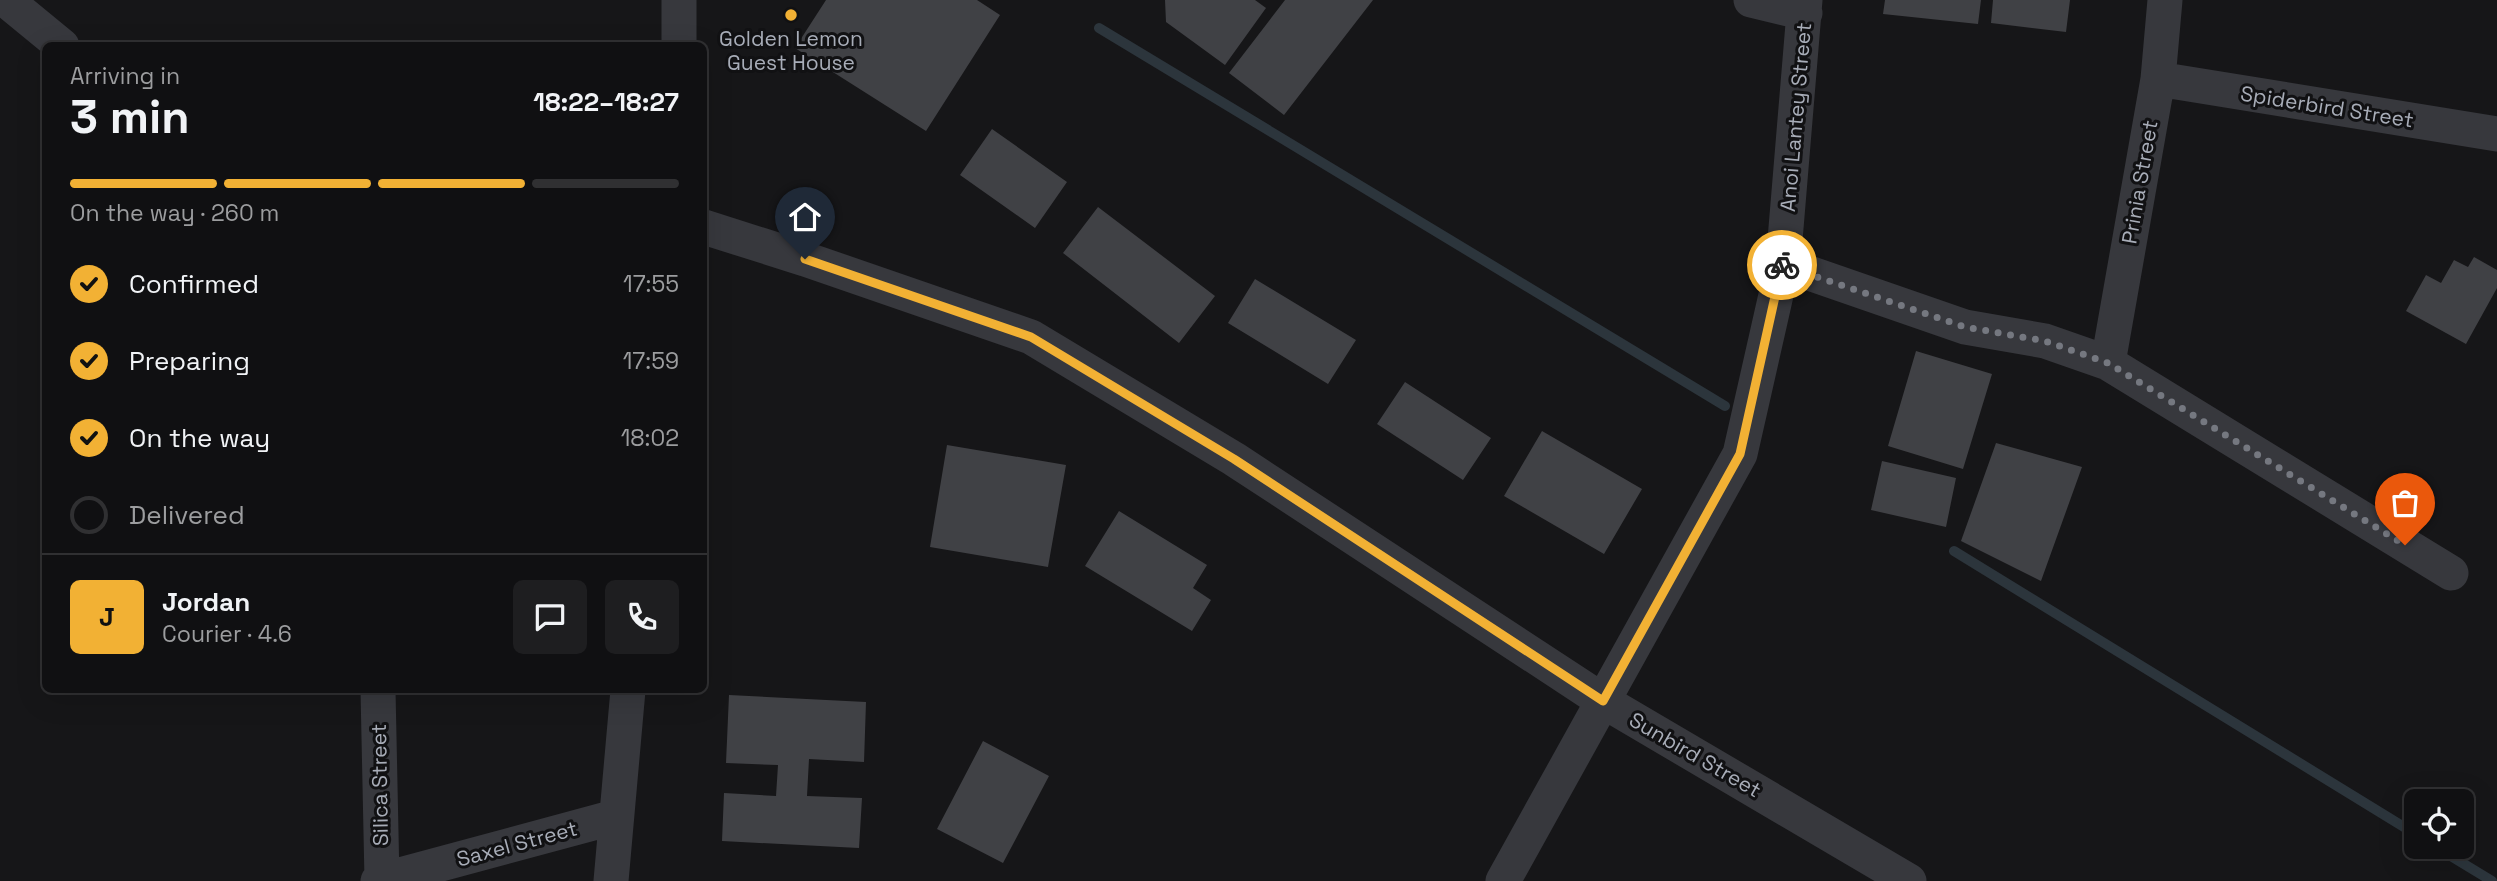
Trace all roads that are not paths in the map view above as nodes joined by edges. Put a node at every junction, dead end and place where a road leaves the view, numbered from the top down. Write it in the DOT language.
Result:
graph roads {
  1 [pos="6,0"];
  2 [pos="679,0"];
  3 [pos="1751,0"];
  4 [pos="2165,0"];
  5 [pos="1805,7"];
  6 [pos="57,42"];
  7 [pos="679,42"];
  8 [pos="2158,79"];
  9 [pos="2497,134"];
  10 [pos="707,228"];
  11 [pos="1783,264"];
  12 [pos="2108,363"];
  13 [pos="2451,573"];
  14 [pos="378,693"];
  15 [pos="628,693"];
  16 [pos="1603,701"];
  17 [pos="615,817"];
  18 [pos="380,881"];
  19 [pos="611,881"];
  20 [pos="1503,881"];
  21 [pos="1909,881"];
  1 -- 6 [label="street"];
  2 -- 7 [label="street"];
  3 -- 5 [label="street"];
  4 -- 8 [label="street, Prinia Street"];
  5 -- 11 [label="street, Anoi Lantey Street"];
  8 -- 9 [label="street, Spiderbird Street"];
  8 -- 12 [label="street, Prinia Street"];
  10 -- 16 [label="street, Sunbird Street"];
  11 -- 12 [label="street"];
  11 -- 16 [label="street, Anoi Lantey Street"];
  12 -- 13 [label="street"];
  14 -- 18 [label="street, Silica Street"];
  15 -- 17 [label="street"];
  16 -- 20 [label="street, Anoi Lantey Street"];
  16 -- 21 [label="street, Sunbird Street"];
  17 -- 18 [label="street, Saxel Street"];
  17 -- 19 [label="street"];
}
